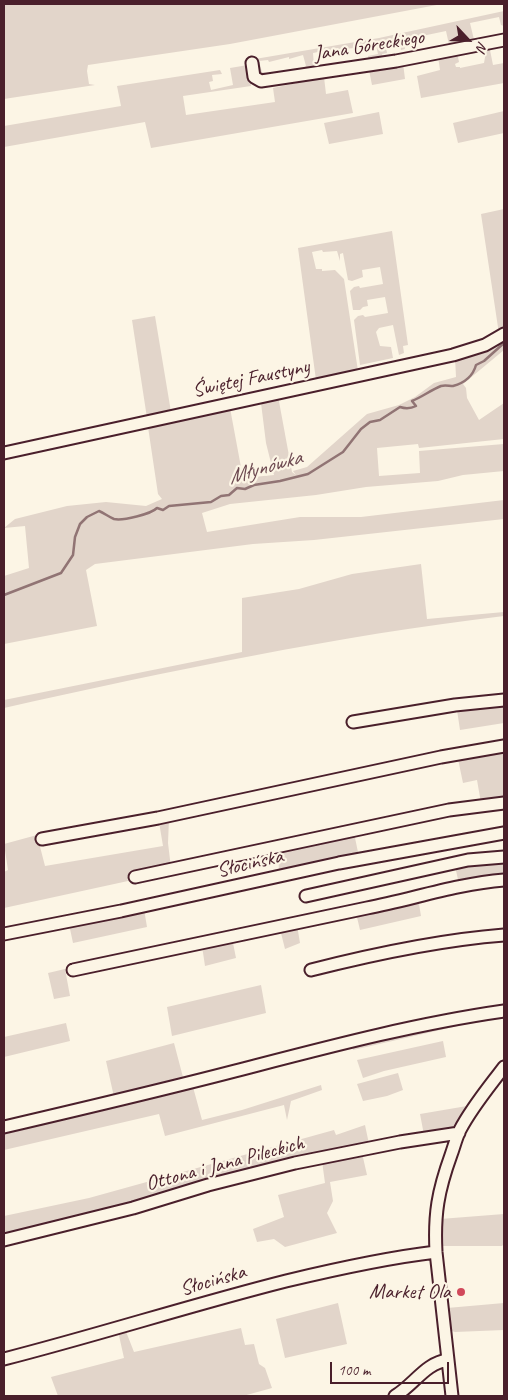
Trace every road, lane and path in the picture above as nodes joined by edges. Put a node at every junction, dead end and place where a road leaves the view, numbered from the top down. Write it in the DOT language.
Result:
graph roads {
  1 [pos="504,40"];
  2 [pos="252,63"];
  3 [pos="504,334"];
  4 [pos="4,453"];
  5 [pos="504,700"];
  6 [pos="353,722"];
  7 [pos="504,746"];
  8 [pos="504,804"];
  9 [pos="504,832"];
  10 [pos="42,839"];
  11 [pos="504,856"];
  12 [pos="135,878"];
  13 [pos="504,880"];
  14 [pos="306,896"];
  15 [pos="4,934"];
  16 [pos="504,935"];
  17 [pos="73,970"];
  18 [pos="311,970"];
  19 [pos="504,1011"];
  20 [pos="504,1067"];
  21 [pos="4,1127"];
  22 [pos="459,1133"];
  23 [pos="4,1240"];
  24 [pos="436,1252"];
  25 [pos="4,1359"];
  26 [pos="448,1360"];
  27 [pos="395,1396"];
  28 [pos="452,1396"];
  1 -- 2 [label="street, Jana Góreckiego"];
  3 -- 4 [label="street, Świętej Faustyny"];
  5 -- 6 [label="street"];
  7 -- 10 [label="street"];
  8 -- 12 [label="street"];
  9 -- 15 [label="street, Słocińska"];
  11 -- 14 [label="street"];
  13 -- 17 [label="street"];
  16 -- 18 [label="street"];
  19 -- 21 [label="street"];
  20 -- 22 [label="street"];
  22 -- 23 [label="street, Ottona i Jana Pileckich"];
  22 -- 24 [label="street"];
  24 -- 25 [label="street, Słocińska"];
  24 -- 26 [label="street"];
  26 -- 27 [label="street"];
  26 -- 28 [label="street"];
}
